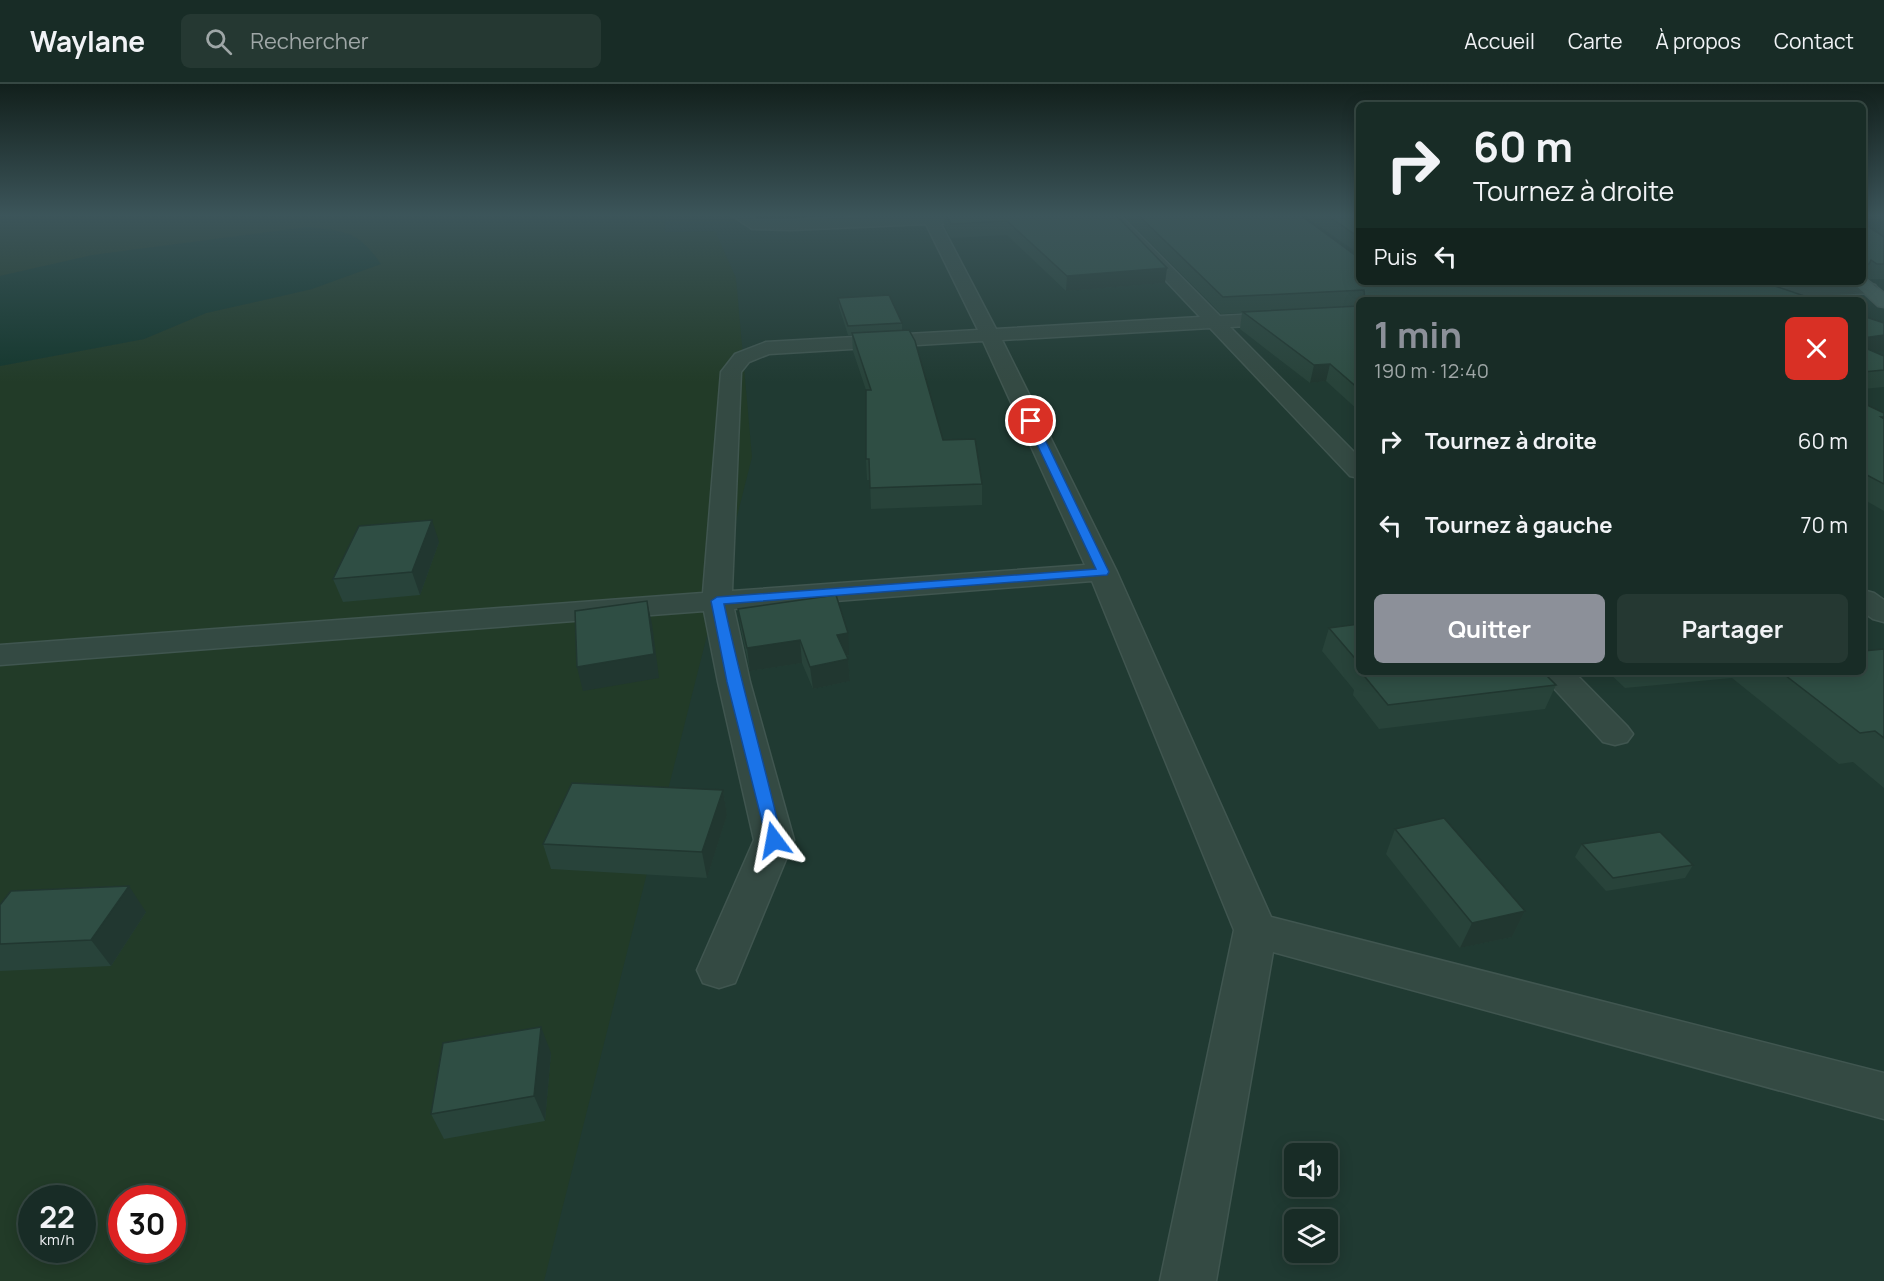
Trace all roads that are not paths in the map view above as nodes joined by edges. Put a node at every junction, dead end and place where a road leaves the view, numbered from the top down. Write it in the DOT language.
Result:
graph roads {
  1 [pos="956,270"];
  2 [pos="1164,270"];
  3 [pos="1869,283"];
  4 [pos="1846,285"];
  5 [pos="1732,295"];
  6 [pos="1884,302"];
  7 [pos="1356,314"];
  8 [pos="1215,322"];
  9 [pos="990,335"];
  10 [pos="1356,468"];
  11 [pos="1103,572"];
  12 [pos="717,601"];
  13 [pos="1866,601"];
  14 [pos="1884,613"];
  15 [pos="0,655"];
  16 [pos="1557,675"];
  17 [pos="1615,734"];
  18 [pos="1255,930"];
  19 [pos="719,970"];
  20 [pos="1884,1096"];
  21 [pos="1188,1281"];
  1 -- 9 [label="street"];
  2 -- 8 [label="street"];
  3 -- 6 [label="main road"];
  4 -- 5 [label="street"];
  7 -- 8 [label="street"];
  8 -- 9 [label="street"];
  8 -- 10 [label="street"];
  9 -- 11 [label="street"];
  9 -- 12 [label="street"];
  11 -- 12 [label="street"];
  11 -- 18 [label="street"];
  12 -- 15 [label="street"];
  12 -- 19 [label="street"];
  13 -- 14 [label="street"];
  16 -- 17 [label="street"];
  18 -- 20 [label="street"];
  18 -- 21 [label="street"];
}
